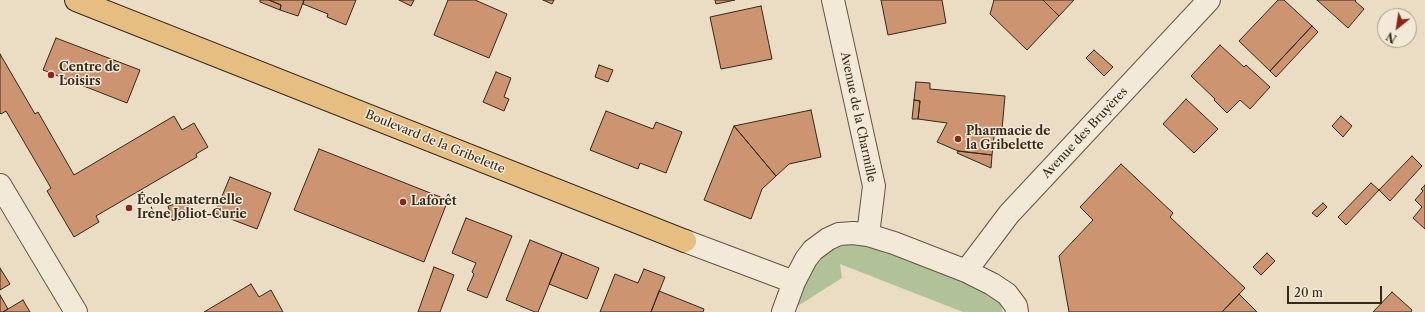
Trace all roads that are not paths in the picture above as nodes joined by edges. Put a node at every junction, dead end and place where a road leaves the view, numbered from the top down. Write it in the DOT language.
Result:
graph roads {
  1 [pos="76,0"];
  2 [pos="833,0"];
  3 [pos="1209,0"];
  4 [pos="0,185"];
  5 [pos="868,235"];
  6 [pos="685,241"];
  7 [pos="966,271"];
  8 [pos="794,282"];
  9 [pos="76,312"];
  10 [pos="783,312"];
  11 [pos="1017,312"];
  1 -- 6 [label="main road, Boulevard de la Gribelette"];
  2 -- 5 [label="street, Avenue de la Charmille"];
  3 -- 7 [label="street, Avenue des Bruyères"];
  4 -- 9 [label="street"];
  5 -- 7 [label="street"];
  5 -- 8 [label="street"];
  6 -- 8 [label="street, Boulevard de la Gribelette"];
  7 -- 11 [label="street"];
  8 -- 10 [label="street"];
}
